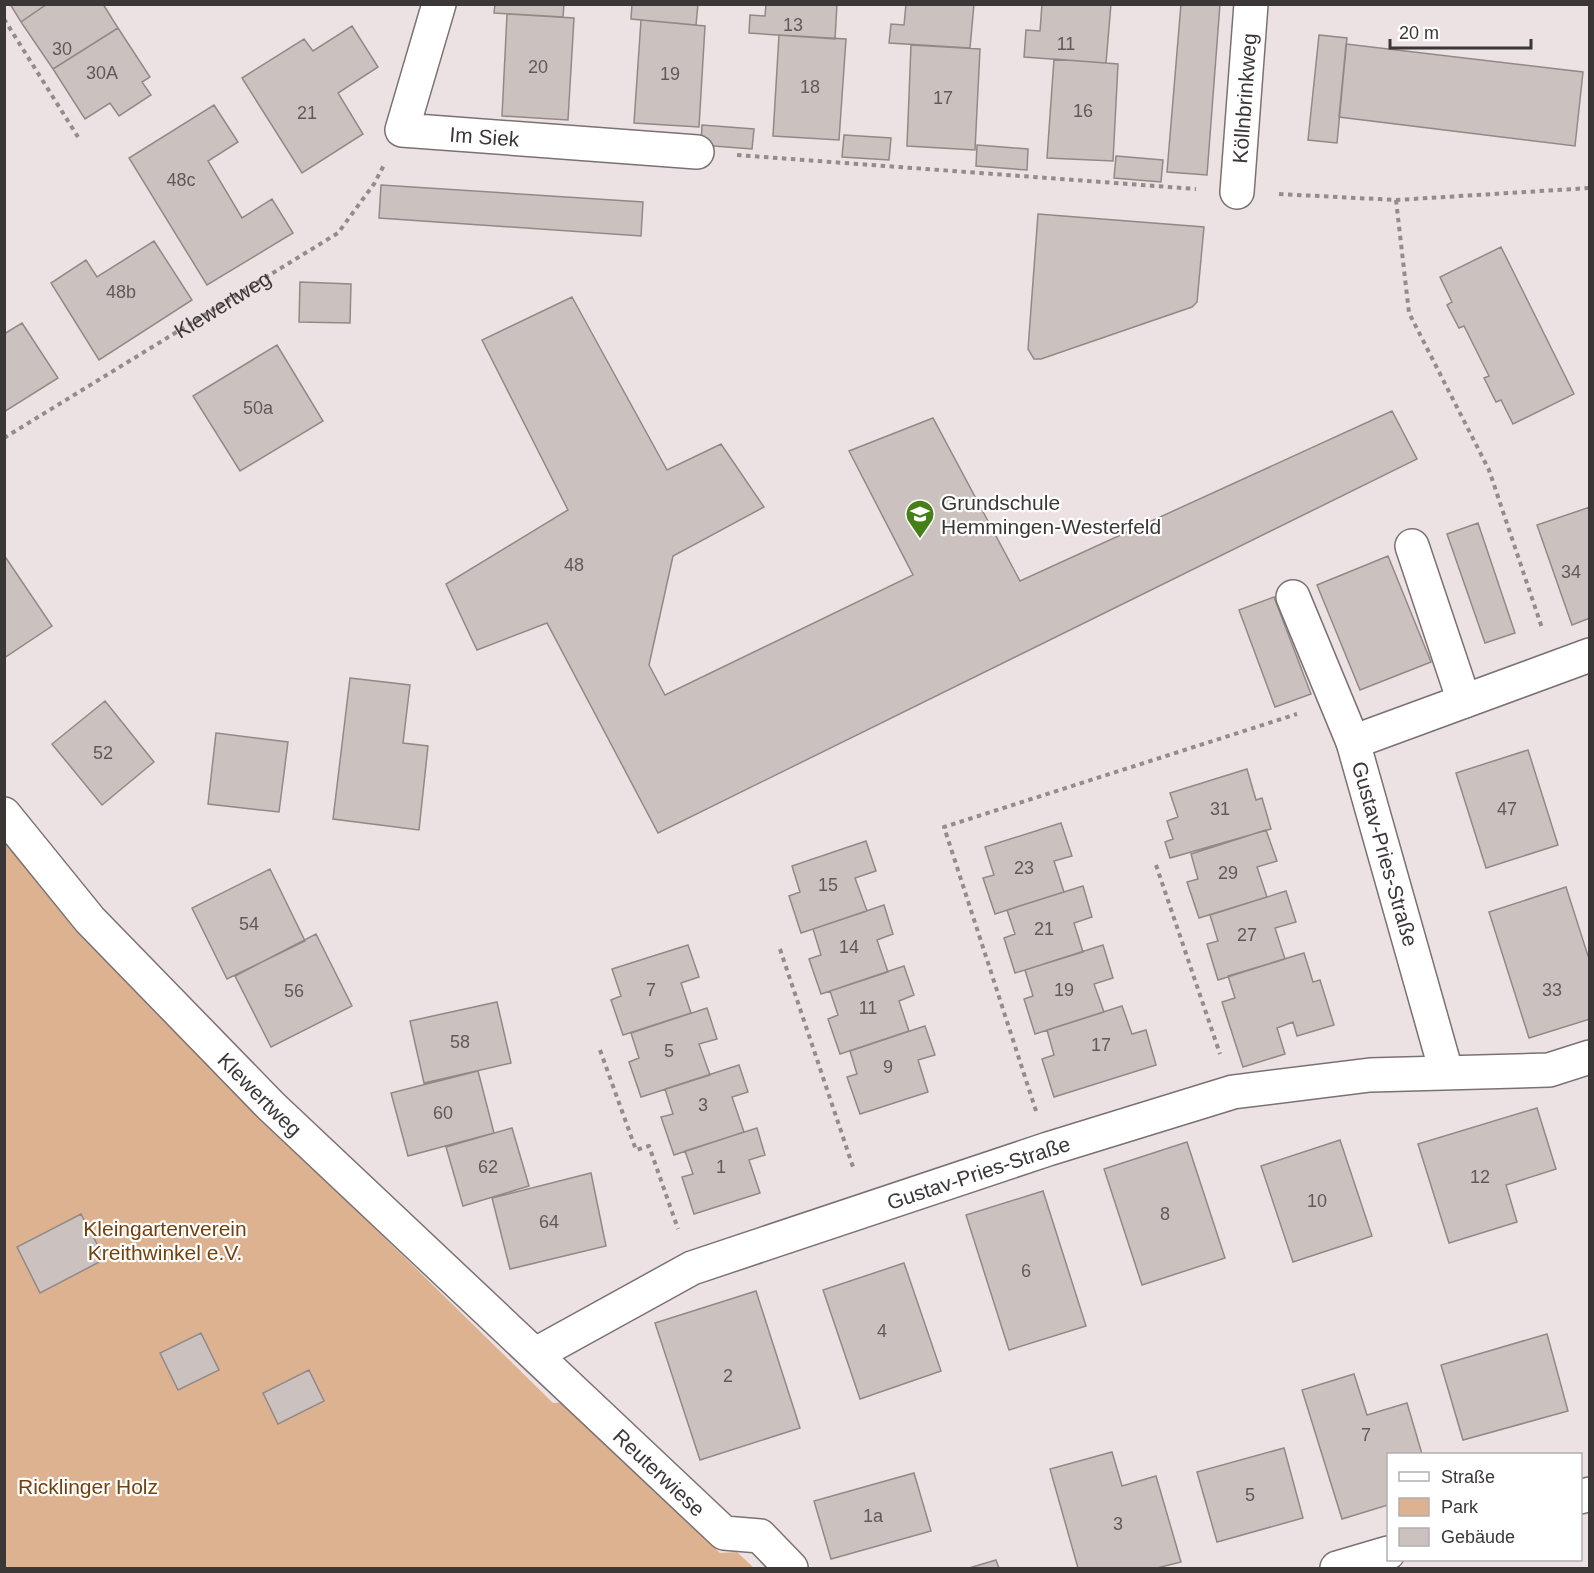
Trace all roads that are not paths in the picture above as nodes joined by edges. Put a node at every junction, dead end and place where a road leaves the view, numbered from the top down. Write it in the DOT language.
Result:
graph roads {
  1 [pos="439,4"];
  2 [pos="1251,4"];
  3 [pos="697,152"];
  4 [pos="1237,192"];
  5 [pos="1412,546"];
  6 [pos="1293,597"];
  7 [pos="1590,655"];
  8 [pos="1464,701"];
  9 [pos="1353,742"];
  10 [pos="4,814"];
  11 [pos="1590,1057"];
  12 [pos="1446,1071"];
  13 [pos="536,1354"];
  14 [pos="1387,1554"];
  15 [pos="791,1569"];
  16 [pos="1336,1569"];
  1 -- 3 [label="street, Im Siek"];
  2 -- 4 [label="street, Köllnbrinkweg"];
  5 -- 8 [label="street"];
  6 -- 9 [label="street"];
  7 -- 8 [label="street, Gustav-Pries-Straße"];
  8 -- 9 [label="street, Gustav-Pries-Straße"];
  9 -- 12 [label="street, Gustav-Pries-Straße"];
  10 -- 13 [label="street, Klewertweg"];
  11 -- 12 [label="street, Gustav-Pries-Straße"];
  12 -- 13 [label="street, Gustav-Pries-Straße"];
  13 -- 15 [label="street, Reuterwiese"];
  14 -- 16 [label="street"];
}
